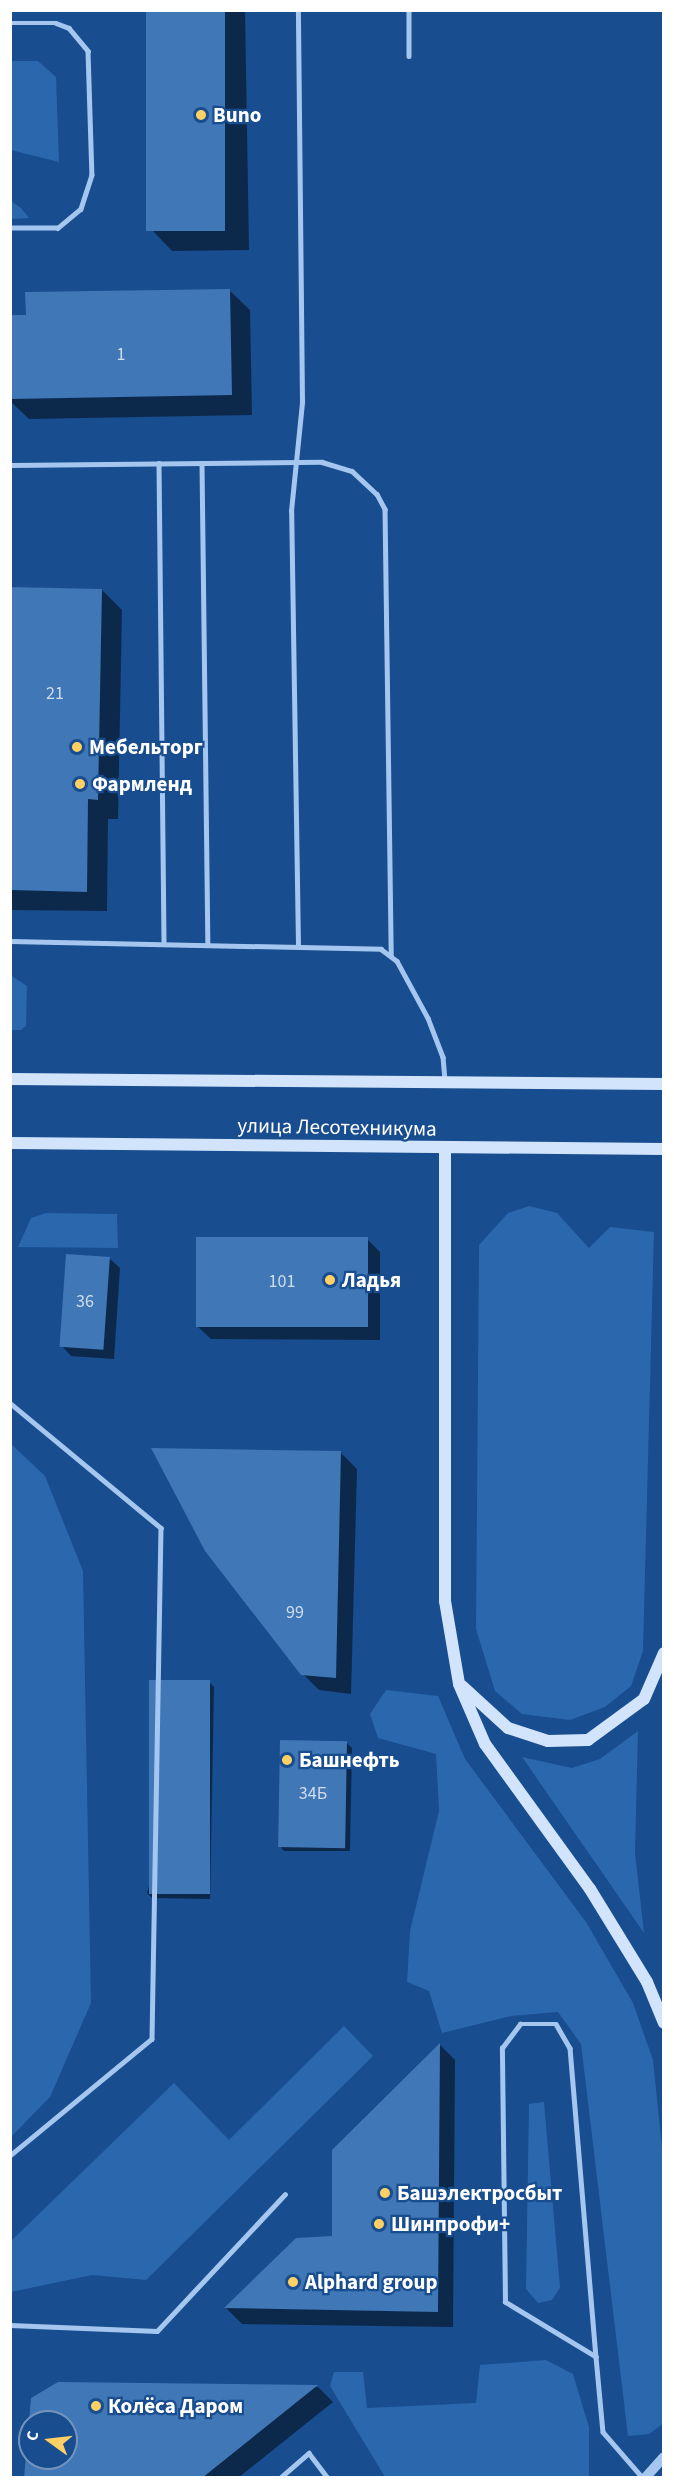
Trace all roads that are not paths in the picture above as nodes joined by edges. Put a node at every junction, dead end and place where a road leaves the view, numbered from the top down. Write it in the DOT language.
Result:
graph roads {
  1 [pos="298,10"];
  2 [pos="409,10"];
  3 [pos="10,23"];
  4 [pos="409,56"];
  5 [pos="10,228"];
  6 [pos="296,462"];
  7 [pos="159,463"];
  8 [pos="202,463"];
  9 [pos="10,465"];
  10 [pos="10,941"];
  11 [pos="164,944"];
  12 [pos="208,944"];
  13 [pos="298,946"];
  14 [pos="391,955"];
  15 [pos="10,1079"];
  16 [pos="445,1083"];
  17 [pos="663,1084"];
  18 [pos="10,1143"];
  19 [pos="445,1148"];
  20 [pos="663,1149"];
  21 [pos="10,1403"];
  22 [pos="663,1653"];
  23 [pos="459,1684"];
  24 [pos="663,2022"];
  25 [pos="10,2156"];
  26 [pos="285,2194"];
  27 [pos="10,2325"];
  28 [pos="596,2357"];
  29 [pos="663,2457"];
  30 [pos="280,2478"];
  31 [pos="328,2478"];
  32 [pos="644,2478"];
  1 -- 6 [label="lane"];
  2 -- 4 [label="lane"];
  3 -- 5 [label="lane"];
  6 -- 8 [label="lane"];
  6 -- 13 [label="lane"];
  6 -- 14 [label="lane"];
  7 -- 8 [label="lane"];
  7 -- 9 [label="lane"];
  7 -- 11 [label="lane"];
  8 -- 12 [label="lane"];
  10 -- 11 [label="lane"];
  11 -- 12 [label="lane"];
  12 -- 13 [label="lane"];
  13 -- 14 [label="lane"];
  14 -- 16 [label="lane"];
  15 -- 16 [label="main road"];
  16 -- 17 [label="main road"];
  18 -- 19 [label="main road, улица Лесотехникума"];
  19 -- 20 [label="main road, улица Лесотехникума"];
  19 -- 23 [label="main road"];
  21 -- 25 [label="lane"];
  22 -- 23 [label="main road"];
  23 -- 24 [label="main road"];
  26 -- 27 [label="lane"];
  28 -- 28 [label="lane"];
  28 -- 32 [label="lane"];
  29 -- 32 [label="street"];
  30 -- 31 [label="lane"];
}
